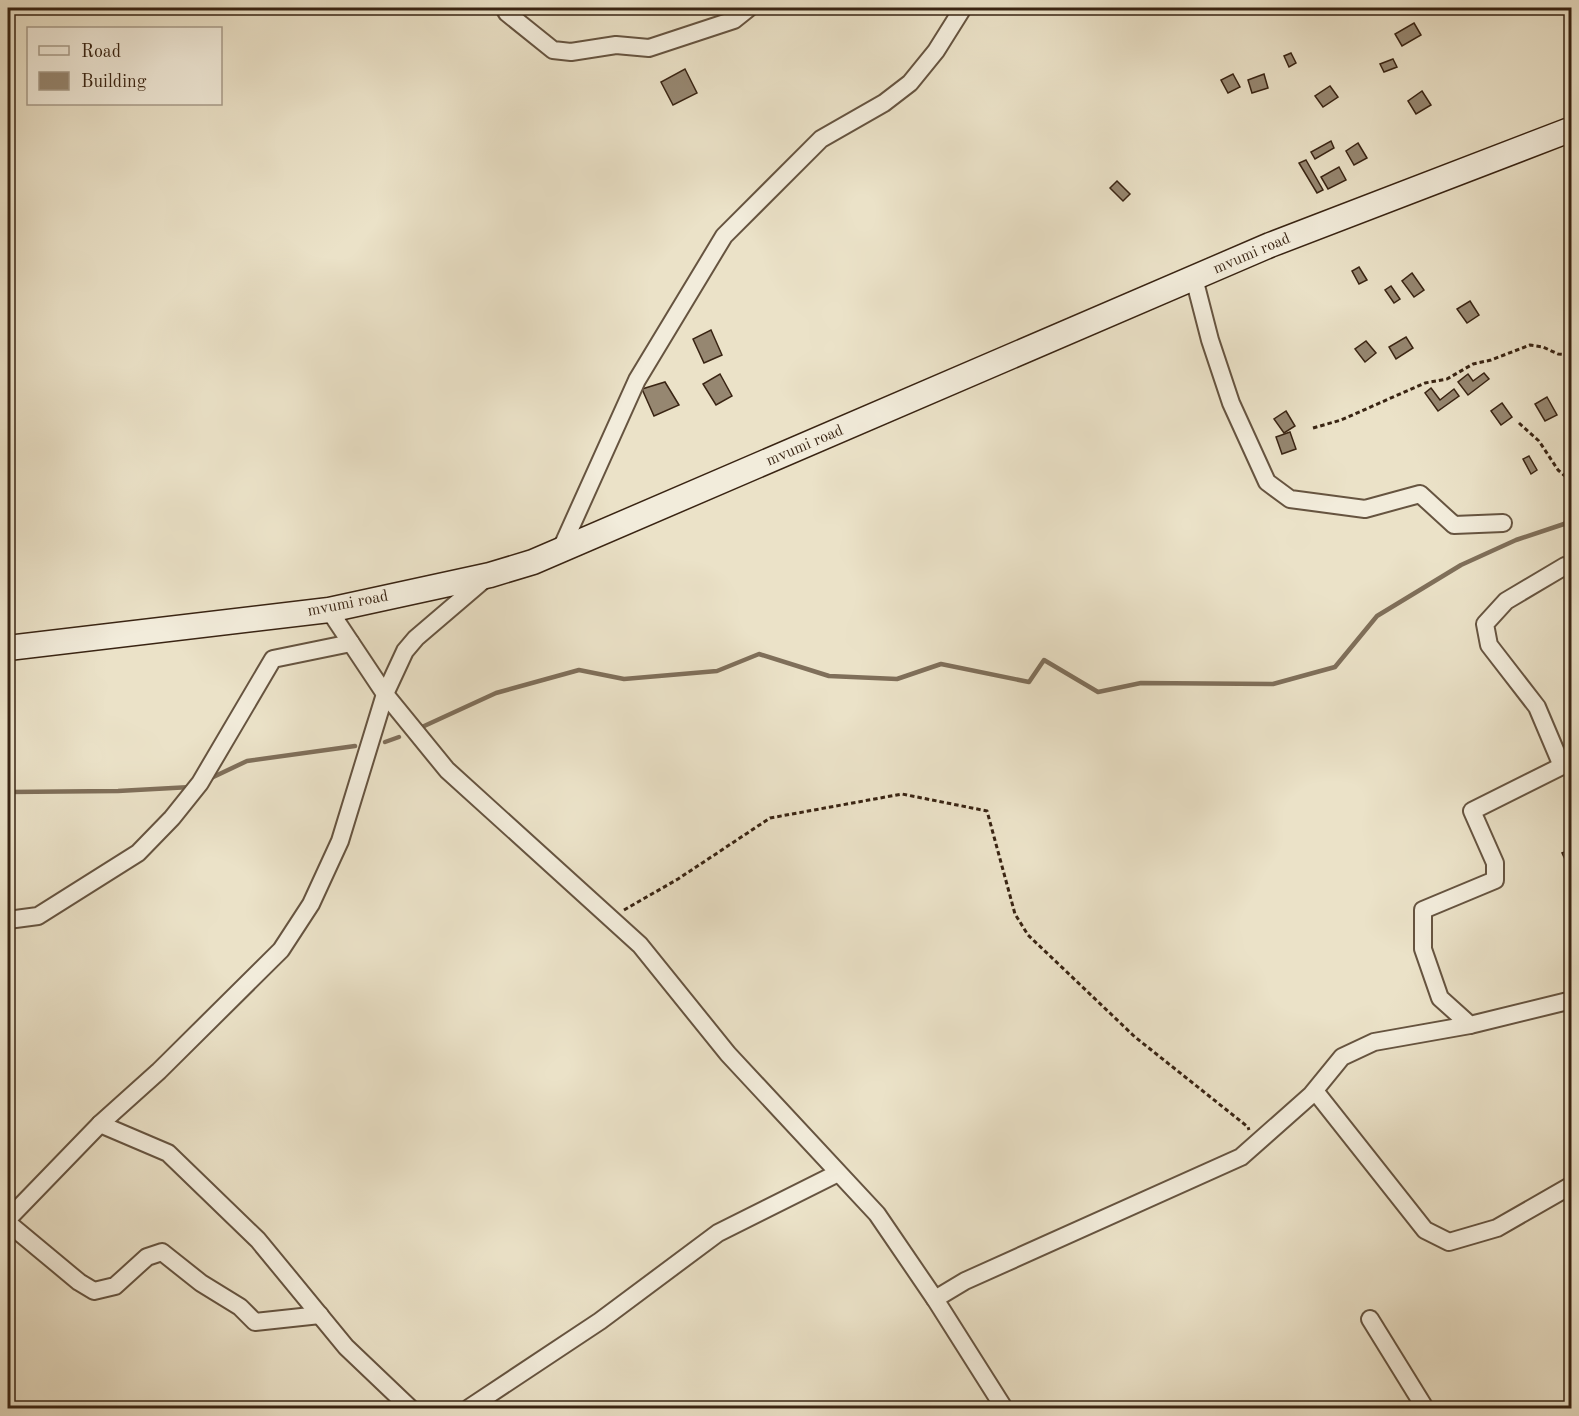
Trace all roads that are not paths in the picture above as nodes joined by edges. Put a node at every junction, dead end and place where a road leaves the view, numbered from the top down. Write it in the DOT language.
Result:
graph roads {
  1 [pos="504,8"];
  2 [pos="749,8"];
  3 [pos="963,8"];
  4 [pos="1572,129"];
  5 [pos="1194,278"];
  6 [pos="1503,523"];
  7 [pos="560,551"];
  8 [pos="1572,566"];
  9 [pos="490,575"];
  10 [pos="329,610"];
  11 [pos="351,643"];
  12 [pos="8,648"];
  13 [pos="385,694"];
  14 [pos="8,920"];
  15 [pos="1572,1000"];
  16 [pos="1470,1025"];
  17 [pos="1315,1091"];
  18 [pos="100,1124"];
  19 [pos="838,1173"];
  20 [pos="1572,1185"];
  21 [pos="8,1221"];
  22 [pos="935,1299"];
  23 [pos="320,1315"];
  24 [pos="1370,1319"];
  25 [pos="410,1408"];
  26 [pos="469,1408"];
  27 [pos="1004,1408"];
  28 [pos="1425,1408"];
  1 -- 2 [label="street"];
  3 -- 7 [label="street"];
  4 -- 5 [label="street, mvumi road"];
  5 -- 6 [label="street"];
  5 -- 7 [label="street, mvumi road"];
  7 -- 9 [label="street, mvumi road"];
  8 -- 16 [label="street"];
  9 -- 10 [label="street, mvumi road"];
  9 -- 13 [label="street"];
  10 -- 11 [label="street"];
  10 -- 12 [label="street, mvumi road"];
  11 -- 13 [label="street"];
  11 -- 14 [label="street"];
  13 -- 18 [label="street"];
  13 -- 19 [label="street"];
  15 -- 16 [label="street"];
  16 -- 17 [label="street"];
  17 -- 20 [label="street"];
  17 -- 22 [label="street"];
  18 -- 21 [label="street"];
  18 -- 23 [label="street"];
  19 -- 22 [label="street"];
  19 -- 26 [label="street"];
  21 -- 23 [label="street"];
  22 -- 27 [label="street"];
  23 -- 25 [label="street"];
  24 -- 28 [label="street"];
}
